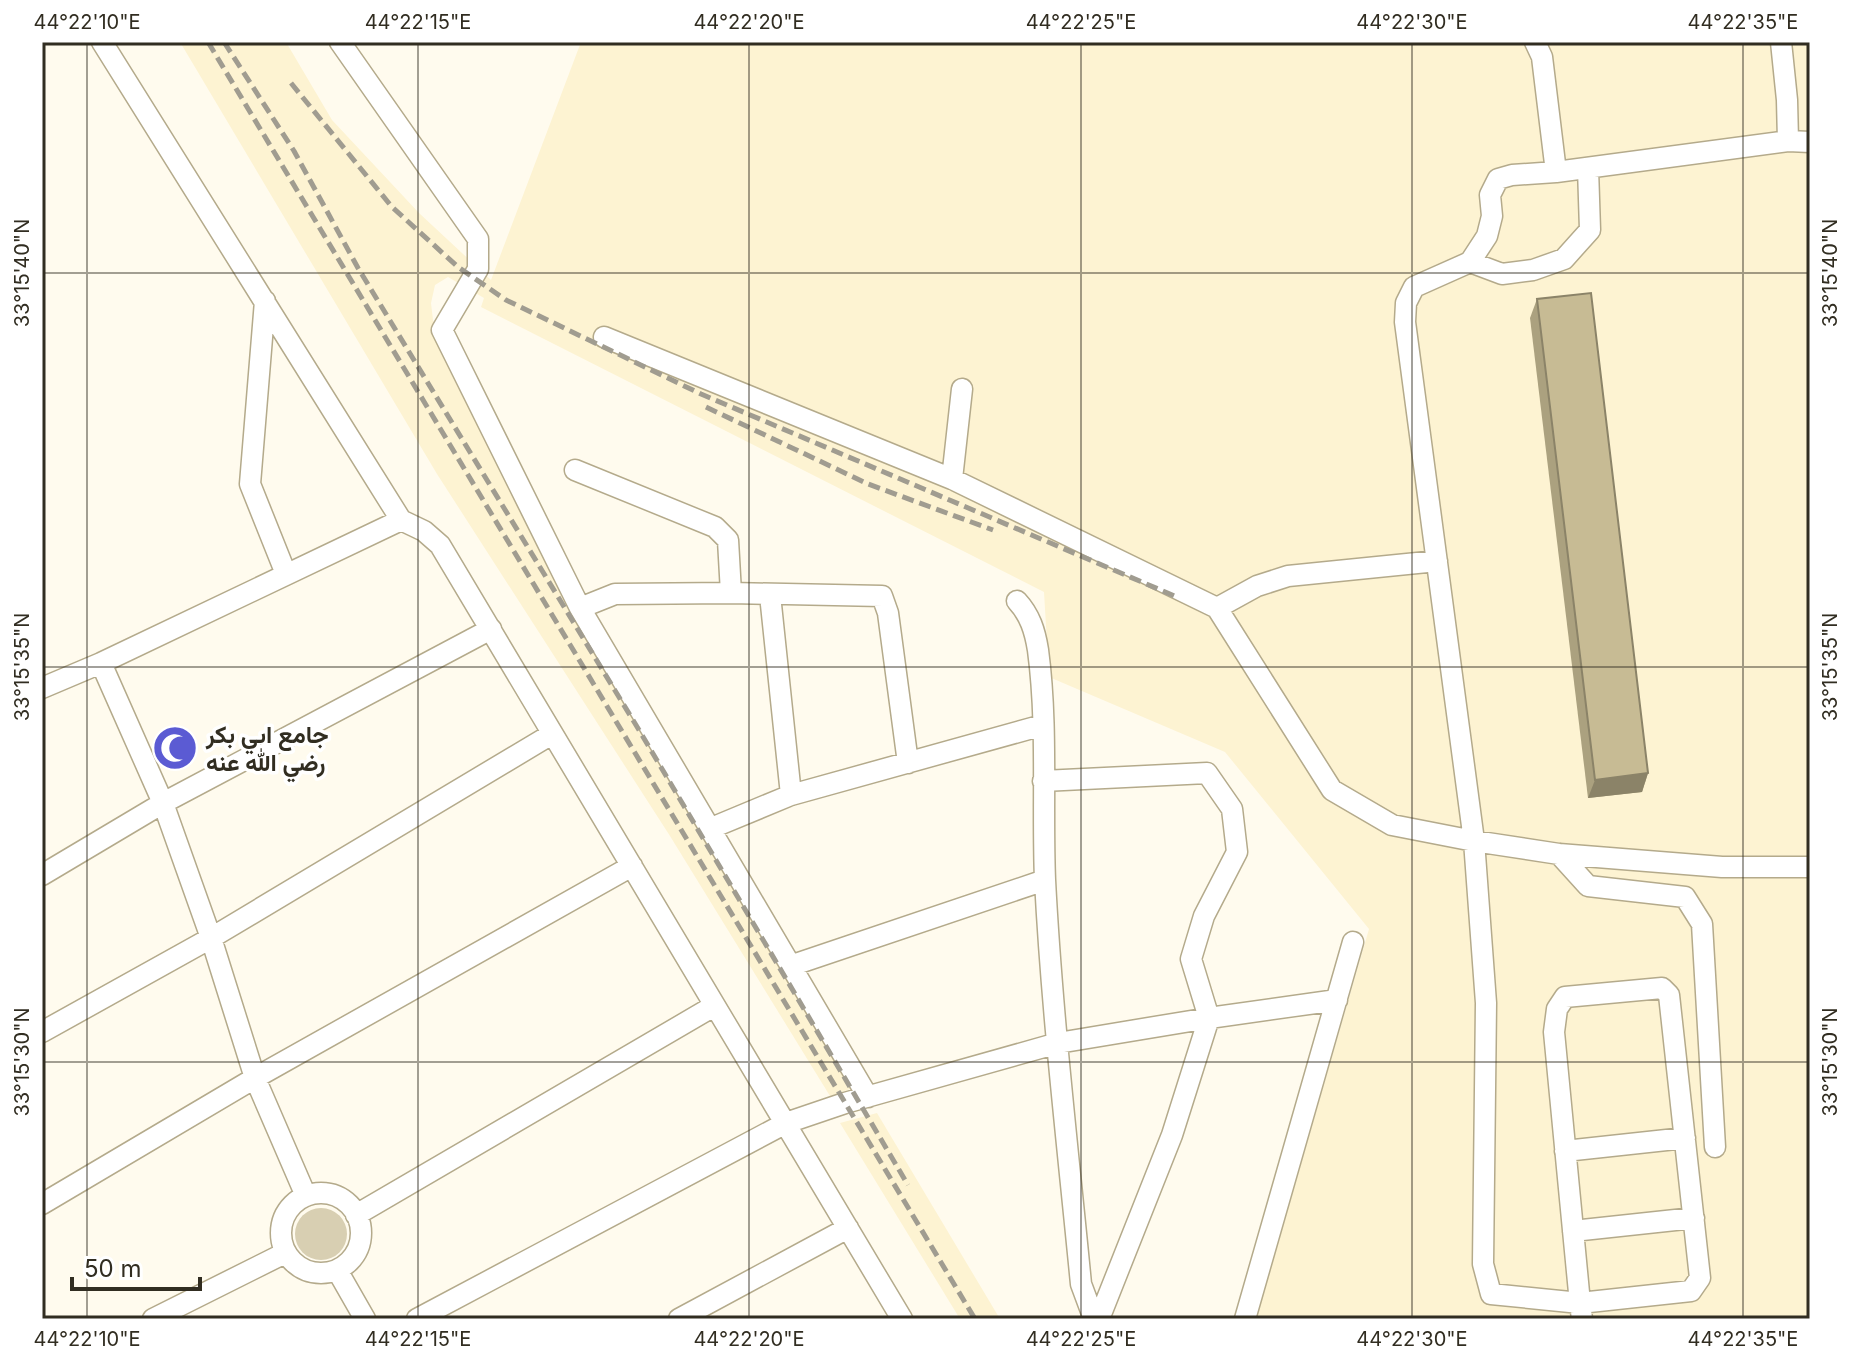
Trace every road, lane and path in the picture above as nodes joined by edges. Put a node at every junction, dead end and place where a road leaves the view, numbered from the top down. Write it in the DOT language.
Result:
graph roads {
  1 [pos="102,42"];
  2 [pos="340,42"];
  3 [pos="1535,42"];
  4 [pos="1781,42"];
  5 [pos="1788,141"];
  6 [pos="1810,142"];
  7 [pos="1588,168"];
  8 [pos="1556,172"];
  9 [pos="1470,262"];
  10 [pos="265,301"];
  11 [pos="604,337"];
  12 [pos="962,389"];
  13 [pos="575,470"];
  14 [pos="952,479"];
  15 [pos="401,520"];
  16 [pos="1437,561"];
  17 [pos="286,574"];
  18 [pos="731,593"];
  19 [pos="770,595"];
  20 [pos="1017,601"];
  21 [pos="580,608"];
  22 [pos="1217,608"];
  23 [pos="491,629"];
  24 [pos="101,663"];
  25 [pos="42,688"];
  26 [pos="1043,725"];
  27 [pos="552,734"];
  28 [pos="908,763"];
  29 [pos="1043,781"];
  30 [pos="791,795"];
  31 [pos="163,803"];
  32 [pos="709,829"];
  33 [pos="1474,841"];
  34 [pos="1559,854"];
  35 [pos="632,866"];
  36 [pos="1810,867"];
  37 [pos="42,875"];
  38 [pos="1045,880"];
  39 [pos="211,938"];
  40 [pos="1353,942"];
  41 [pos="790,966"];
  42 [pos="1337,1000"];
  43 [pos="714,1006"];
  44 [pos="1209,1018"];
  45 [pos="42,1032"];
  46 [pos="1058,1043"];
  47 [pos="255,1078"];
  48 [pos="868,1097"];
  49 [pos="786,1123"];
  50 [pos="1685,1138"];
  51 [pos="1715,1147"];
  52 [pos="1565,1151"];
  53 [pos="306,1196"];
  54 [pos="42,1204"];
  55 [pos="356,1215"];
  56 [pos="1694,1218"];
  57 [pos="848,1228"];
  58 [pos="1573,1231"];
  59 [pos="285,1253"];
  60 [pos="337,1270"];
  61 [pos="1581,1311"];
  62 [pos="153,1319"];
  63 [pos="365,1319"];
  64 [pos="417,1319"];
  65 [pos="679,1319"];
  66 [pos="902,1319"];
  67 [pos="1097,1319"];
  68 [pos="1245,1319"];
  1 -- 10 [label="street"];
  2 -- 21 [label="street"];
  3 -- 8 [label="street"];
  4 -- 5 [label="street"];
  5 -- 6 [label="street"];
  5 -- 7 [label="street"];
  7 -- 8 [label="street"];
  7 -- 9 [label="street"];
  8 -- 9 [label="street"];
  9 -- 16 [label="street"];
  10 -- 15 [label="street"];
  10 -- 17 [label="street"];
  11 -- 14 [label="street"];
  12 -- 14 [label="street"];
  13 -- 18 [label="street"];
  14 -- 22 [label="street"];
  15 -- 17 [label="street"];
  15 -- 23 [label="street"];
  16 -- 22 [label="street"];
  16 -- 33 [label="street"];
  17 -- 24 [label="street"];
  18 -- 19 [label="street"];
  18 -- 21 [label="street"];
  19 -- 28 [label="street"];
  19 -- 30 [label="street"];
  20 -- 26 [label="street"];
  21 -- 32 [label="street"];
  22 -- 33 [label="street"];
  23 -- 27 [label="street"];
  23 -- 31 [label="street"];
  24 -- 25 [label="street"];
  24 -- 31 [label="street"];
  26 -- 28 [label="street"];
  26 -- 29 [label="street"];
  27 -- 35 [label="street"];
  27 -- 39 [label="street"];
  28 -- 30 [label="street"];
  29 -- 38 [label="street"];
  29 -- 44 [label="street"];
  30 -- 32 [label="street"];
  31 -- 37 [label="street"];
  31 -- 39 [label="street"];
  32 -- 41 [label="street"];
  33 -- 34 [label="street"];
  33 -- 61 [label="street"];
  34 -- 36 [label="street"];
  34 -- 51 [label="street"];
  35 -- 43 [label="street"];
  35 -- 47 [label="street"];
  38 -- 41 [label="street"];
  38 -- 46 [label="street"];
  39 -- 45 [label="street"];
  39 -- 47 [label="street"];
  40 -- 42 [label="street"];
  41 -- 48 [label="street"];
  42 -- 44 [label="street"];
  42 -- 68 [label="street"];
  43 -- 49 [label="street"];
  43 -- 55 [label="street"];
  44 -- 46 [label="street"];
  44 -- 67 [label="street"];
  46 -- 48 [label="street"];
  46 -- 67 [label="street"];
  47 -- 53 [label="street"];
  47 -- 54 [label="street"];
  48 -- 49 [label="street"];
  49 -- 57 [label="street"];
  49 -- 64 [label="street"];
  50 -- 52 [label="street"];
  50 -- 52 [label="street"];
  50 -- 56 [label="street"];
  52 -- 58 [label="street"];
  53 -- 55 [label="street"];
  53 -- 59 [label="street"];
  55 -- 60 [label="street"];
  56 -- 58 [label="street"];
  56 -- 61 [label="street"];
  57 -- 65 [label="street"];
  57 -- 66 [label="street"];
  58 -- 61 [label="street"];
  59 -- 60 [label="street"];
  59 -- 62 [label="street"];
  60 -- 63 [label="street"];
}
